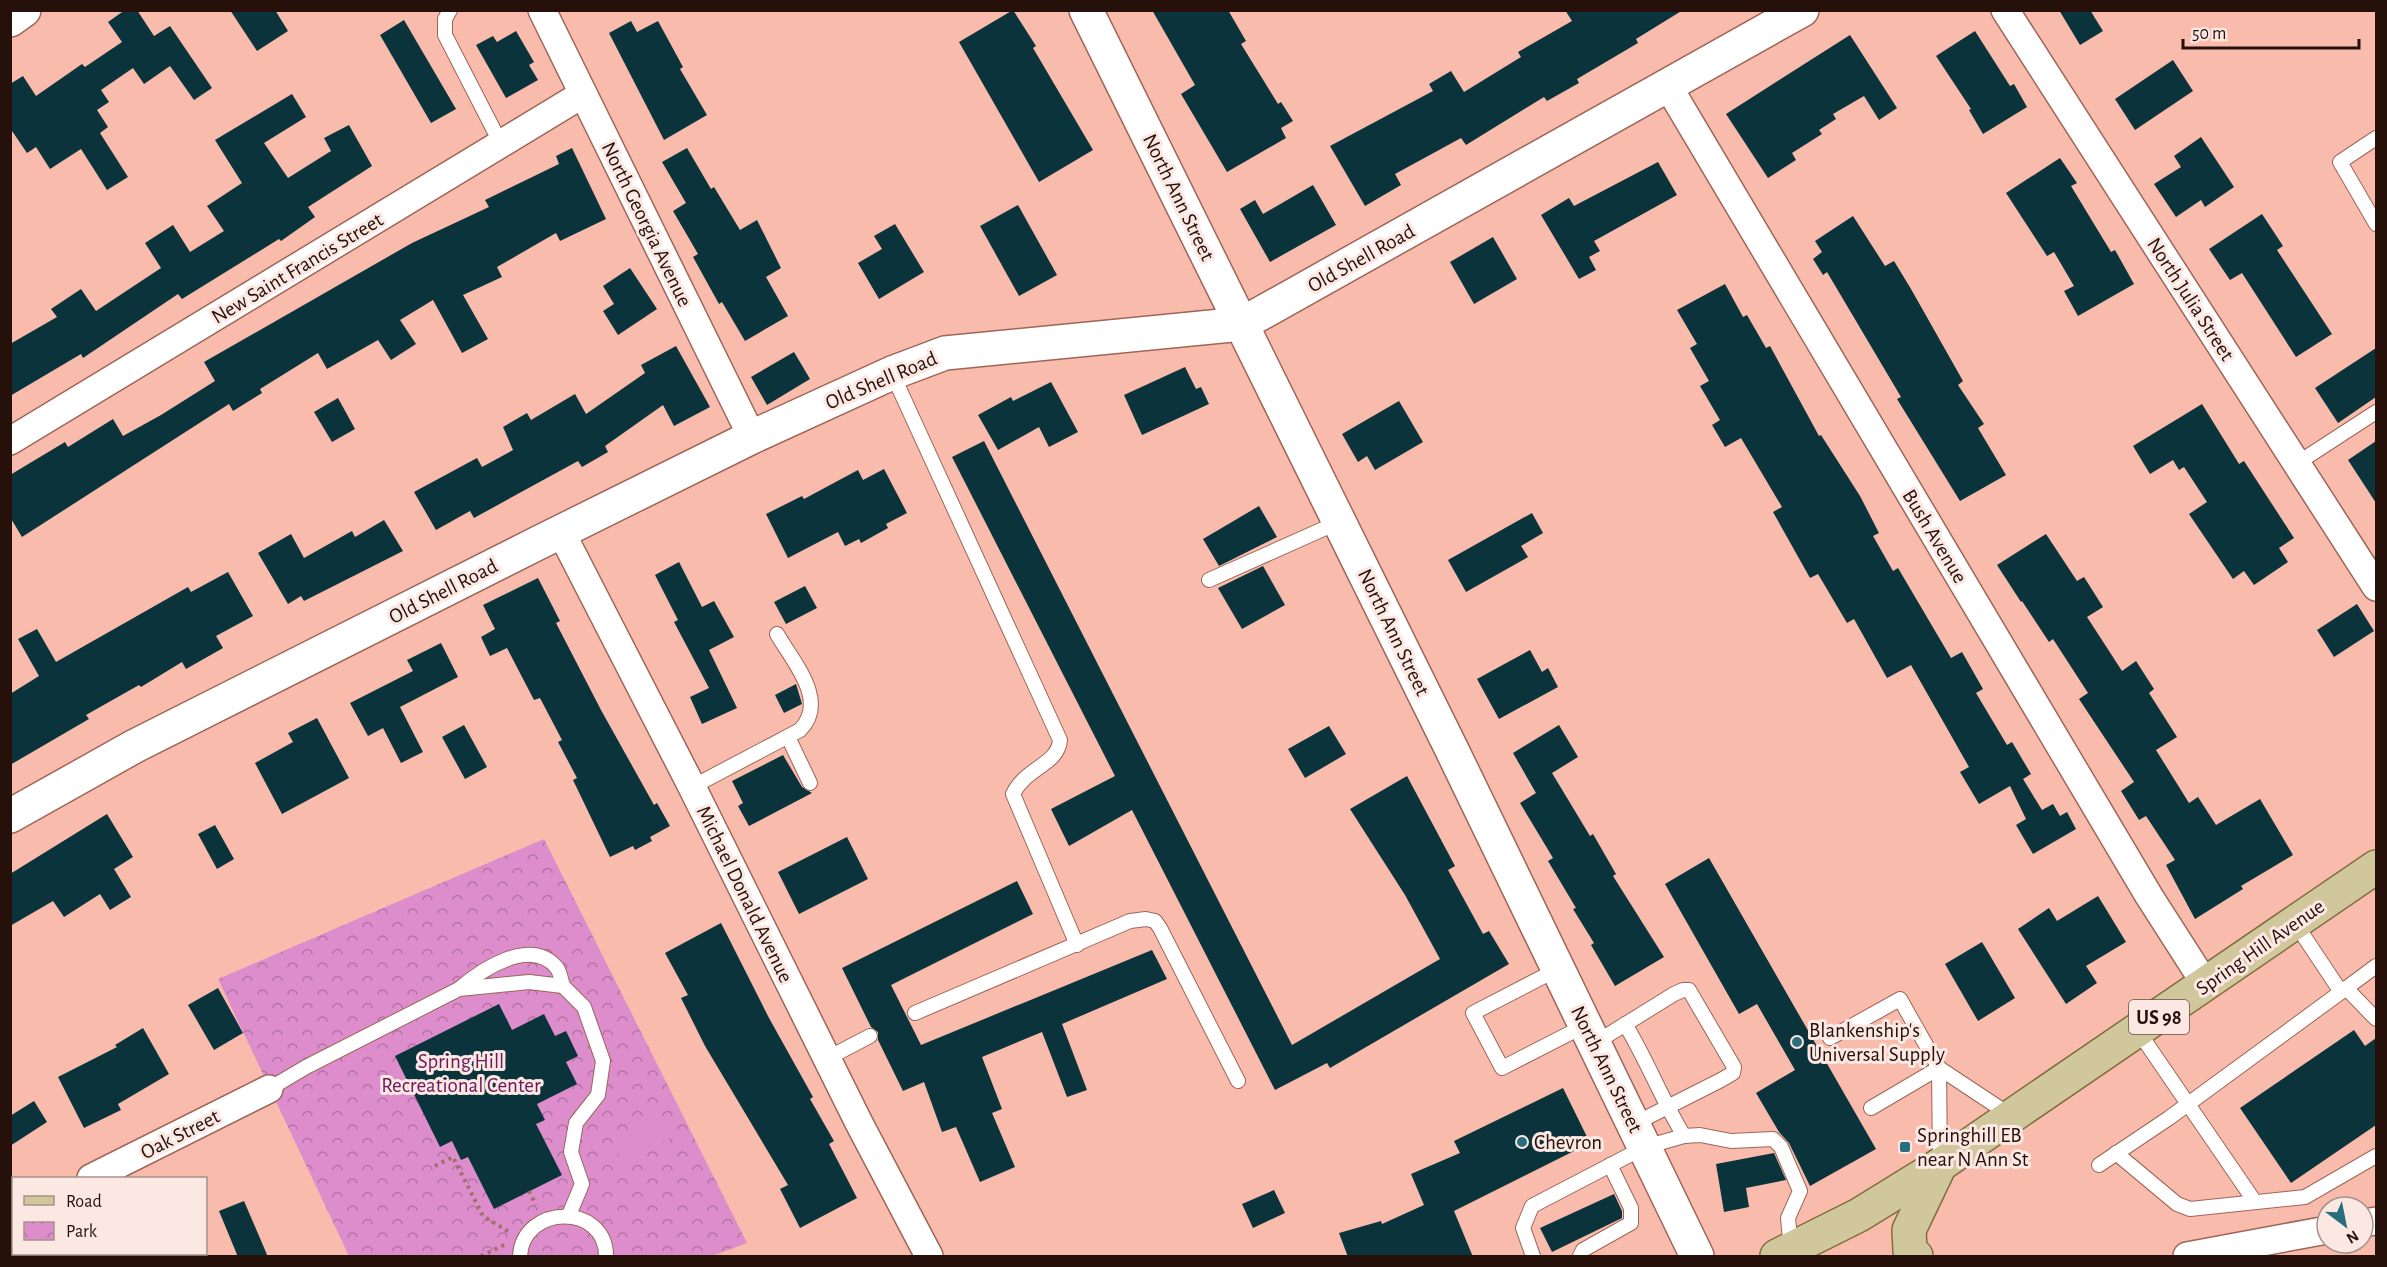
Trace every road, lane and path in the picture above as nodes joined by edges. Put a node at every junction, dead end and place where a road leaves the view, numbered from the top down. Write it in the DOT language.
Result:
graph roads {
  1 [pos="24,10"];
  2 [pos="450,10"];
  3 [pos="542,10"];
  4 [pos="1086,10"];
  5 [pos="1802,10"];
  6 [pos="2005,10"];
  7 [pos="10,20"];
  8 [pos="1668,86"];
  9 [pos="583,94"];
  10 [pos="2376,138"];
  11 [pos="501,144"];
  12 [pos="2376,224"];
  13 [pos="1242,324"];
  14 [pos="892,373"];
  15 [pos="2376,412"];
  16 [pos="752,437"];
  17 [pos="10,441"];
  18 [pos="2296,464"];
  19 [pos="1339,522"];
  20 [pos="561,532"];
  21 [pos="1209,580"];
  22 [pos="2376,587"];
  23 [pos="777,634"];
  24 [pos="788,737"];
  25 [pos="810,783"];
  26 [pos="692,787"];
  27 [pos="10,816"];
  28 [pos="2376,867"];
  29 [pos="2295,923"];
  30 [pos="1077,945"];
  31 [pos="2376,966"];
  32 [pos="1558,969"];
  33 [pos="2206,985"];
  34 [pos="563,986"];
  35 [pos="459,989"];
  36 [pos="2343,990"];
  37 [pos="915,1013"];
  38 [pos="2376,1019"];
  39 [pos="1625,1024"];
  40 [pos="2138,1031"];
  41 [pos="1590,1034"];
  42 [pos="870,1036"];
  43 [pos="1830,1038"];
  44 [pos="826,1059"];
  45 [pos="1939,1068"];
  46 [pos="1238,1081"];
  47 [pos="269,1089"];
  48 [pos="2187,1105"];
  49 [pos="1667,1108"];
  50 [pos="1871,1108"];
  51 [pos="2012,1116"];
  52 [pos="1640,1136"];
  53 [pos="1684,1136"];
  54 [pos="2116,1154"];
  55 [pos="459,1155"];
  56 [pos="2376,1156"];
  57 [pos="453,1157"];
  58 [pos="1610,1165"];
  59 [pos="1940,1165"];
  60 [pos="2099,1165"];
  61 [pos="435,1166"];
  62 [pos="95,1177"];
  63 [pos="529,1191"];
  64 [pos="2255,1202"];
  65 [pos="538,1209"];
  66 [pos="569,1215"];
  67 [pos="2315,1232"];
  68 [pos="1784,1253"];
  69 [pos="481,1256"];
  70 [pos="520,1257"];
  71 [pos="606,1257"];
  72 [pos="929,1257"];
  73 [pos="1533,1257"];
  74 [pos="1580,1257"];
  75 [pos="1697,1257"];
  76 [pos="1916,1257"];
  77 [pos="2187,1257"];
  1 -- 7 [label="street"];
  2 -- 11 [label="lane"];
  3 -- 9 [label="street, North Georgia Avenue"];
  4 -- 13 [label="street, North Ann Street"];
  5 -- 8 [label="street, Old Shell Road"];
  6 -- 18 [label="street, North Julia Street"];
  8 -- 13 [label="street, Old Shell Road"];
  8 -- 33 [label="street, Bush Avenue"];
  9 -- 11 [label="street, New Saint Francis Street"];
  9 -- 16 [label="street, North Georgia Avenue"];
  10 -- 12 [label="lane"];
  11 -- 17 [label="street, New Saint Francis Street"];
  13 -- 14 [label="street, Old Shell Road"];
  13 -- 19 [label="street, North Ann Street"];
  14 -- 16 [label="street, Old Shell Road"];
  14 -- 30 [label="lane"];
  15 -- 18 [label="lane"];
  16 -- 20 [label="street, Old Shell Road"];
  18 -- 22 [label="street, North Julia Street"];
  19 -- 21 [label="lane"];
  19 -- 32 [label="street, North Ann Street"];
  20 -- 26 [label="street, Michael Donald Avenue"];
  20 -- 27 [label="street, Old Shell Road"];
  23 -- 24 [label="lane"];
  24 -- 25 [label="lane"];
  24 -- 26 [label="lane"];
  26 -- 44 [label="street, Michael Donald Avenue"];
  28 -- 29 [label="main road, Spring Hill Avenue / US 98"];
  29 -- 33 [label="main road, Spring Hill Avenue / US 98"];
  29 -- 36 [label="lane"];
  30 -- 37 [label="lane"];
  30 -- 46 [label="lane"];
  31 -- 36 [label="lane"];
  32 -- 41 [label="street, North Ann Street"];
  32 -- 41 [label="lane"];
  33 -- 40 [label="main road, Spring Hill Avenue / US 98"];
  34 -- 35 [label="lane"];
  34 -- 35 [label="lane"];
  34 -- 66 [label="lane"];
  35 -- 47 [label="lane"];
  36 -- 38 [label="lane"];
  36 -- 48 [label="lane"];
  39 -- 41 [label="lane"];
  39 -- 49 [label="lane"];
  39 -- 49 [label="lane"];
  40 -- 48 [label="lane"];
  40 -- 51 [label="main road, Spring Hill Avenue / US 98"];
  41 -- 52 [label="street, North Ann Street"];
  42 -- 44 [label="lane"];
  43 -- 45 [label="lane"];
  44 -- 72 [label="street, Michael Donald Avenue"];
  45 -- 50 [label="lane"];
  45 -- 51 [label="lane"];
  45 -- 59 [label="lane"];
  47 -- 62 [label="street, Oak Street"];
  48 -- 54 [label="lane"];
  48 -- 64 [label="lane"];
  49 -- 52 [label="lane"];
  49 -- 53 [label="lane"];
  51 -- 59 [label="main road, Spring Hill Avenue / US 98"];
  52 -- 53 [label="lane"];
  52 -- 58 [label="lane"];
  52 -- 75 [label="street, North Ann Street"];
  53 -- 68 [label="lane"];
  54 -- 60 [label="lane"];
  54 -- 64 [label="lane"];
  55 -- 57 [label="path"];
  56 -- 64 [label="lane"];
  57 -- 61 [label="path"];
  57 -- 69 [label="path"];
  58 -- 73 [label="lane"];
  58 -- 74 [label="lane"];
  59 -- 68 [label="main road, Spring Hill Avenue / US 98"];
  59 -- 76 [label="main road"];
  63 -- 65 [label="path"];
  66 -- 70 [label="lane"];
  66 -- 71 [label="lane"];
  67 -- 77 [label="street"];
}
